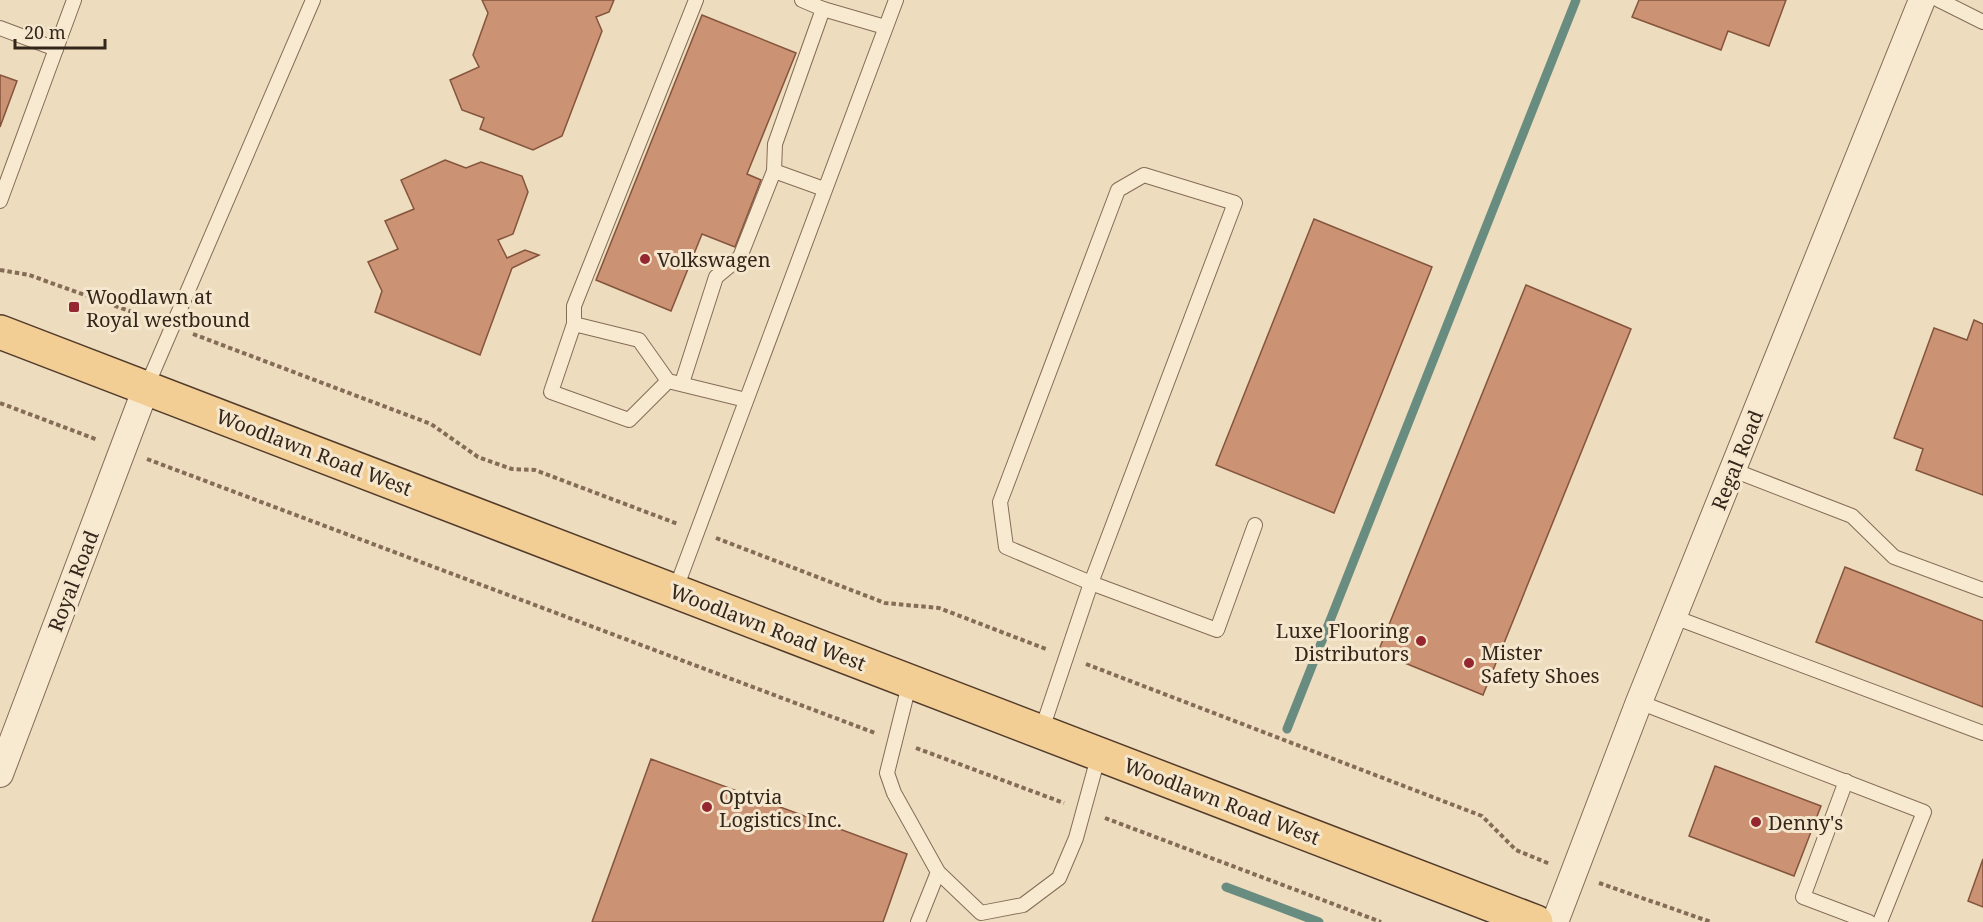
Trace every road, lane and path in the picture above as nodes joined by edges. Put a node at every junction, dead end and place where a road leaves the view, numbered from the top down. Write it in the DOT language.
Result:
graph roads {
  1 [pos="74,0"];
  2 [pos="313,0"];
  3 [pos="696,0"];
  4 [pos="802,0"];
  5 [pos="896,0"];
  6 [pos="1922,0"];
  7 [pos="1939,0"];
  8 [pos="823,9"];
  9 [pos="1983,22"];
  10 [pos="885,27"];
  11 [pos="0,28"];
  12 [pos="56,49"];
  13 [pos="774,171"];
  14 [pos="824,189"];
  15 [pos="0,201"];
  16 [pos="0,270"];
  17 [pos="574,324"];
  18 [pos="173,326"];
  19 [pos="0,332"];
  20 [pos="675,382"];
  21 [pos="146,388"];
  22 [pos="746,400"];
  23 [pos="0,404"];
  24 [pos="123,450"];
  25 [pos="1733,470"];
  26 [pos="1255,525"];
  27 [pos="697,531"];
  28 [pos="1091,583"];
  29 [pos="1983,590"];
  30 [pos="675,591"];
  31 [pos="1674,617"];
  32 [pos="1067,657"];
  33 [pos="910,681"];
  34 [pos="1639,702"];
  35 [pos="1041,732"];
  36 [pos="1983,733"];
  37 [pos="895,741"];
  38 [pos="1099,754"];
  39 [pos="0,774"];
  40 [pos="1846,781"];
  41 [pos="1084,810"];
  42 [pos="1516,850"];
  43 [pos="938,872"];
  44 [pos="1575,873"];
  45 [pos="1518,919"];
  46 [pos="918,922"];
  47 [pos="1381,922"];
  48 [pos="1555,922"];
  49 [pos="1711,922"];
  50 [pos="1869,922"];
  51 [pos="1880,922"];
  1 -- 12 [label="lane"];
  2 -- 18 [label="lane"];
  3 -- 17 [label="lane"];
  4 -- 8 [label="lane"];
  5 -- 10 [label="lane"];
  6 -- 25 [label="street, Regal Road"];
  7 -- 9 [label="lane"];
  8 -- 10 [label="lane"];
  8 -- 13 [label="lane"];
  10 -- 14 [label="lane"];
  11 -- 12 [label="lane"];
  12 -- 15 [label="lane"];
  13 -- 14 [label="lane"];
  13 -- 20 [label="lane"];
  14 -- 22 [label="lane"];
  16 -- 18 [label="path"];
  17 -- 20 [label="lane"];
  17 -- 20 [label="lane"];
  18 -- 21 [label="lane"];
  18 -- 27 [label="path"];
  19 -- 21 [label="main road, Woodlawn Road West"];
  20 -- 22 [label="lane"];
  21 -- 24 [label="street, Royal Road"];
  21 -- 30 [label="main road, Woodlawn Road West"];
  22 -- 27 [label="lane"];
  23 -- 24 [label="path"];
  24 -- 37 [label="path"];
  24 -- 39 [label="street, Royal Road"];
  25 -- 29 [label="lane"];
  25 -- 31 [label="street, Regal Road"];
  26 -- 28 [label="lane"];
  27 -- 30 [label="lane"];
  27 -- 32 [label="path"];
  28 -- 28 [label="lane"];
  28 -- 32 [label="lane"];
  30 -- 33 [label="main road, Woodlawn Road West"];
  31 -- 34 [label="street, Regal Road"];
  31 -- 36 [label="lane"];
  32 -- 35 [label="lane"];
  32 -- 42 [label="path"];
  33 -- 35 [label="main road, Woodlawn Road West"];
  33 -- 37 [label="lane"];
  34 -- 40 [label="lane"];
  34 -- 44 [label="street, Regal Road"];
  35 -- 38 [label="main road, Woodlawn Road West"];
  37 -- 41 [label="path"];
  37 -- 43 [label="lane"];
  38 -- 41 [label="lane"];
  38 -- 45 [label="main road, Woodlawn Road West"];
  40 -- 50 [label="lane"];
  40 -- 51 [label="lane"];
  41 -- 43 [label="lane"];
  41 -- 47 [label="path"];
  43 -- 46 [label="lane"];
  44 -- 48 [label="street, Regal Road"];
  44 -- 49 [label="path"];
}
